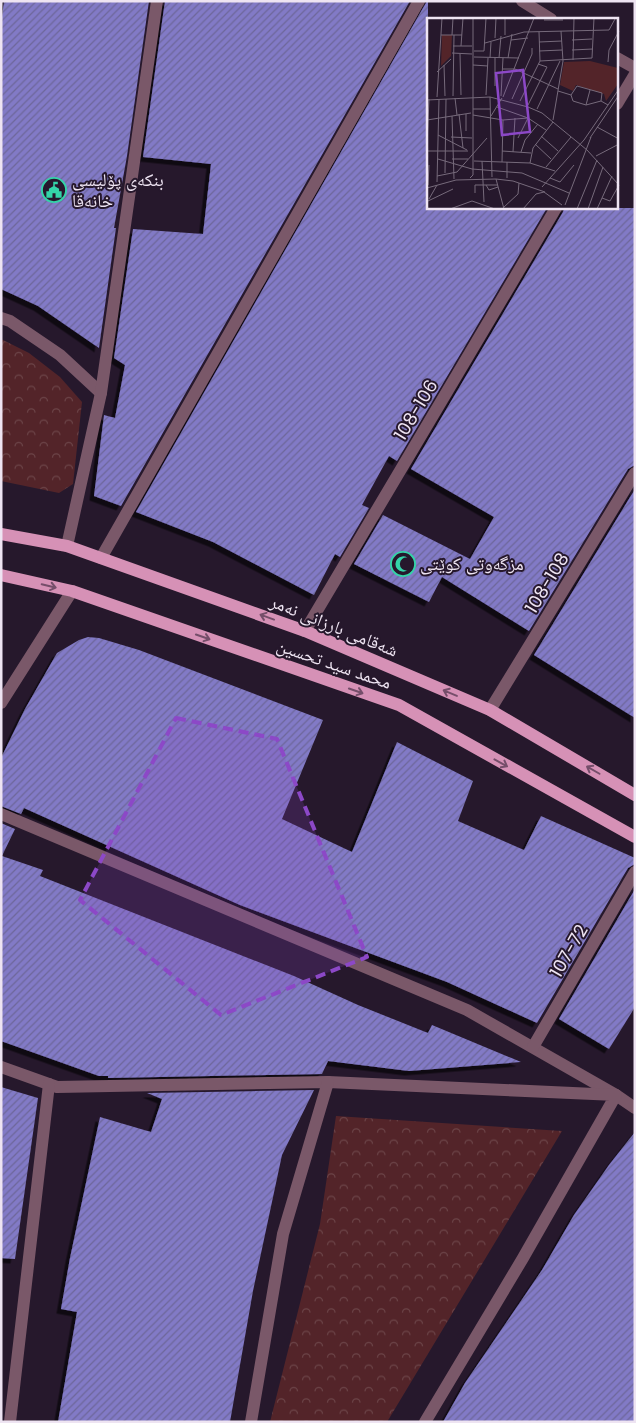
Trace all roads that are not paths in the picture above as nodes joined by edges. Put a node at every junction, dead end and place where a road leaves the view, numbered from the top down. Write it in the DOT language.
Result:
graph roads {
  1 [pos="157,1"];
  2 [pos="419,1"];
  3 [pos="522,1"];
  4 [pos="549,18"];
  5 [pos="618,59"];
  6 [pos="635,68"];
  7 [pos="635,74"];
  8 [pos="618,102"];
  9 [pos="555,209"];
  10 [pos="1,318"];
  11 [pos="101,394"];
  12 [pos="635,474"];
  13 [pos="1,534"];
  14 [pos="67,546"];
  15 [pos="102,558"];
  16 [pos="1,575"];
  17 [pos="72,591"];
  18 [pos="306,631"];
  19 [pos="1,703"];
  20 [pos="490,710"];
  21 [pos="635,794"];
  22 [pos="1,814"];
  23 [pos="635,837"];
  24 [pos="635,872"];
  25 [pos="533,1047"];
  26 [pos="1,1067"];
  27 [pos="328,1082"];
  28 [pos="49,1084"];
  29 [pos="616,1095"];
  30 [pos="635,1108"];
  31 [pos="10,1422"];
  32 [pos="251,1422"];
  33 [pos="425,1422"];
  1 -- 11 [label="street"];
  2 -- 15 [label="street"];
  3 -- 4 [label="street"];
  5 -- 6 [label="street"];
  7 -- 8 [label="street"];
  9 -- 18 [label="street, 108-106"];
  10 -- 11 [label="street"];
  11 -- 14 [label="street"];
  12 -- 20 [label="street, 108-108"];
  13 -- 14 [label="main road, شەقامی بارزانی نەمر"];
  14 -- 15 [label="main road, شەقامی بارزانی نەمر"];
  18 -- 15 [label="main road, شەقامی بارزانی نەمر, one-way"];
  16 -- 17 [label="main road, محمد سید تحسین, one-way"];
  17 -- 19 [label="street"];
  17 -- 23 [label="main road, محمد سید تحسین, one-way"];
  20 -- 18 [label="main road, شەقامی بارزانی نەمر, one-way"];
  21 -- 20 [label="main road, شەقامی بارزانی نەمر, one-way"];
  22 -- 25 [label="street"];
  24 -- 25 [label="street, 107-72"];
  25 -- 29 [label="street"];
  26 -- 28 [label="street"];
  27 -- 28 [label="street"];
  27 -- 29 [label="street"];
  27 -- 32 [label="street"];
  28 -- 31 [label="street"];
  29 -- 30 [label="street"];
  29 -- 33 [label="street"];
}
